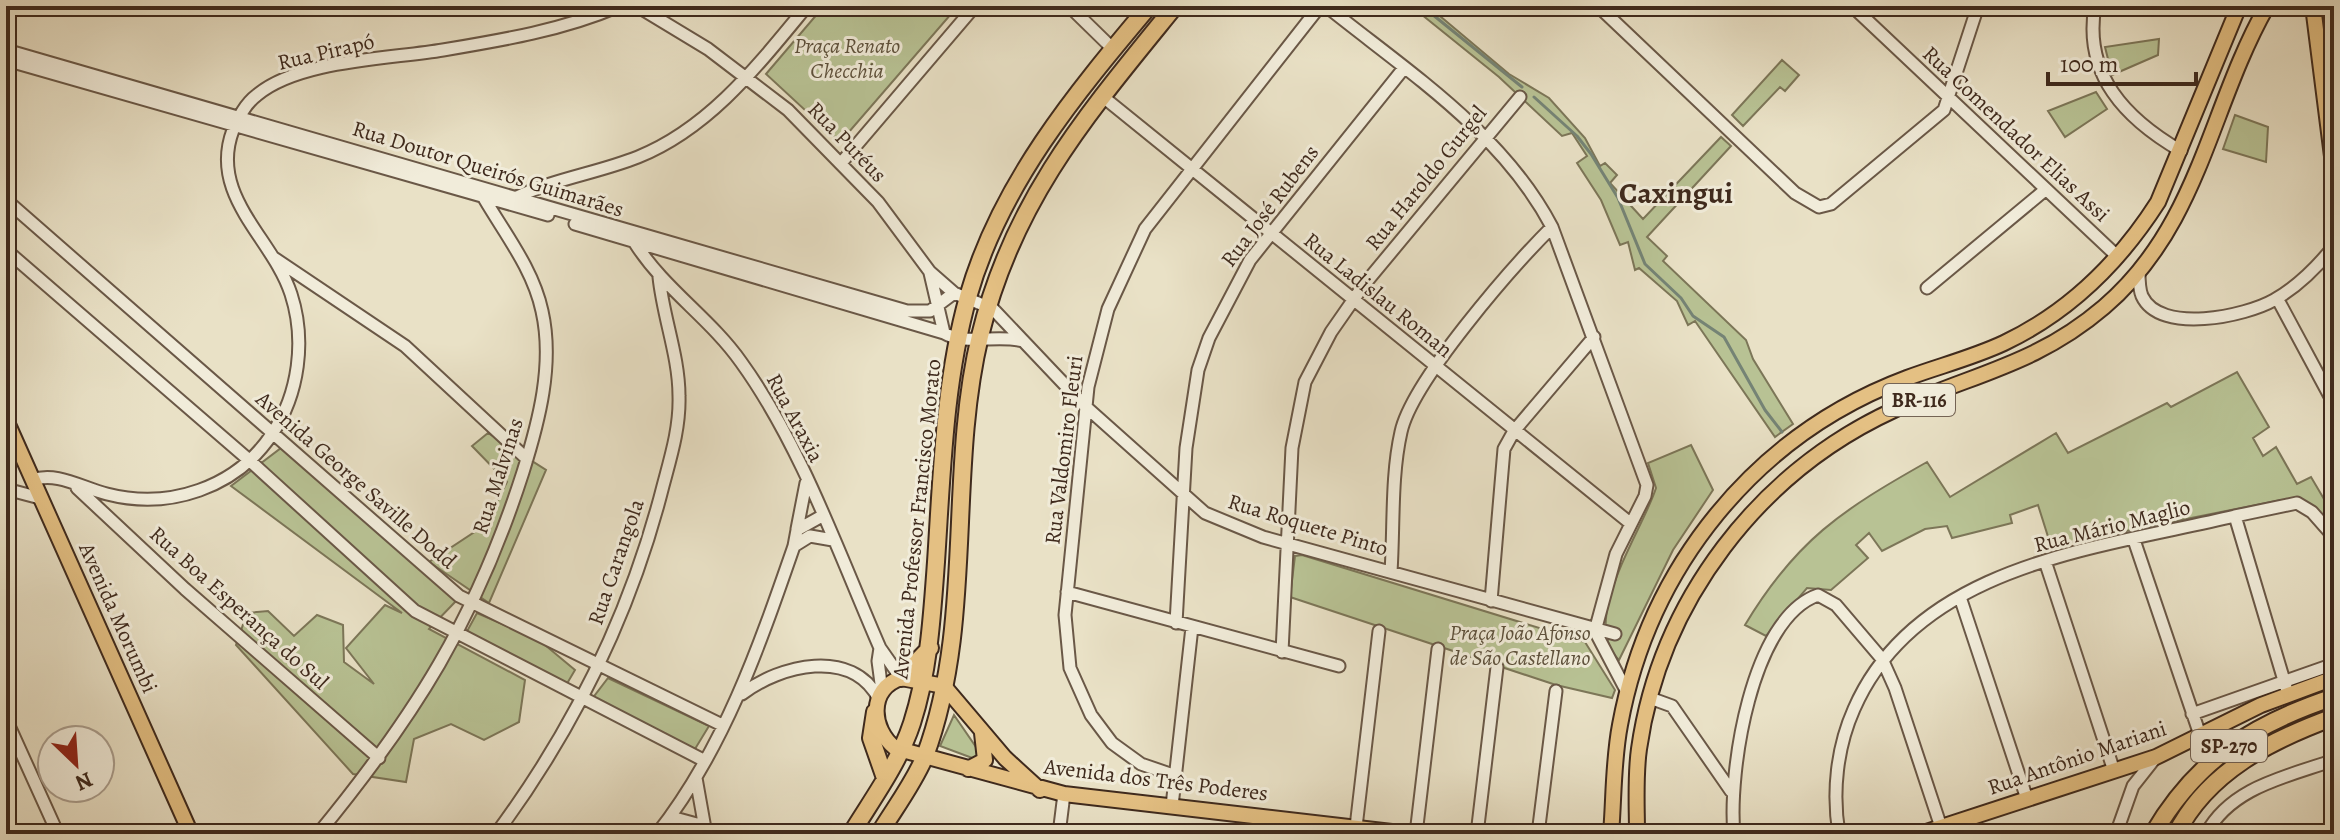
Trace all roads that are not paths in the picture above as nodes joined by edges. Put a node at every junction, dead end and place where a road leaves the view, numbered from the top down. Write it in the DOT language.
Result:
graph roads {
  1 [pos="619,6"];
  2 [pos="637,6"];
  3 [pos="807,6"];
  4 [pos="975,6"];
  5 [pos="1069,6"];
  6 [pos="1149,6"];
  7 [pos="1175,6"];
  8 [pos="1323,6"];
  9 [pos="1598,6"];
  10 [pos="1852,6"];
  11 [pos="1978,6"];
  12 [pos="2095,6"];
  13 [pos="2239,6"];
  14 [pos="2267,6"];
  15 [pos="2313,6"];
  16 [pos="2334,46"];
  17 [pos="1113,49"];
  18 [pos="6,50"];
  19 [pos="2319,57"];
  20 [pos="6,60"];
  21 [pos="1404,68"];
  22 [pos="746,76"];
  23 [pos="1102,96"];
  24 [pos="1520,97"];
  25 [pos="1949,99"];
  26 [pos="237,120"];
  27 [pos="1484,136"];
  28 [pos="2181,151"];
  29 [pos="842,162"];
  30 [pos="1190,168"];
  31 [pos="2334,172"];
  32 [pos="553,183"];
  33 [pos="2045,190"];
  34 [pos="483,194"];
  35 [pos="6,200"];
  36 [pos="512,201"];
  37 [pos="548,212"];
  38 [pos="1552,227"];
  39 [pos="1271,234"];
  40 [pos="636,239"];
  41 [pos="2334,246"];
  42 [pos="650,248"];
  43 [pos="6,250"];
  44 [pos="270,255"];
  45 [pos="2118,257"];
  46 [pos="930,272"];
  47 [pos="2139,272"];
  48 [pos="656,273"];
  49 [pos="1927,288"];
  50 [pos="961,295"];
  51 [pos="2277,298"];
  52 [pos="1353,300"];
  53 [pos="989,306"];
  54 [pos="939,307"];
  55 [pos="951,336"];
  56 [pos="1594,337"];
  57 [pos="980,338"];
  58 [pos="1024,342"];
  59 [pos="1435,367"];
  60 [pos="2334,404"];
  61 [pos="1085,406"];
  62 [pos="6,420"];
  63 [pos="1514,431"];
  64 [pos="272,434"];
  65 [pos="527,459"];
  66 [pos="249,460"];
  67 [pos="32,480"];
  68 [pos="806,482"];
  69 [pos="73,485"];
  70 [pos="6,489"];
  71 [pos="40,498"];
  72 [pos="1185,499"];
  73 [pos="822,516"];
  74 [pos="2235,516"];
  75 [pos="1630,523"];
  76 [pos="797,530"];
  77 [pos="2334,537"];
  78 [pos="833,540"];
  79 [pos="2134,540"];
  80 [pos="1286,542"];
  81 [pos="794,546"];
  82 [pos="2045,561"];
  83 [pos="1391,572"];
  84 [pos="1067,592"];
  85 [pos="1960,597"];
  86 [pos="1491,601"];
  87 [pos="472,604"];
  88 [pos="1176,623"];
  89 [pos="1192,627"];
  90 [pos="1379,631"];
  91 [pos="1595,631"];
  92 [pos="1615,634"];
  93 [pos="458,635"];
  94 [pos="880,648"];
  95 [pos="930,648"];
  96 [pos="1438,649"];
  97 [pos="1282,652"];
  98 [pos="1882,659"];
  99 [pos="753,663"];
  100 [pos="2334,664"];
  101 [pos="599,665"];
  102 [pos="1339,666"];
  103 [pos="1497,667"];
  104 [pos="901,678"];
  105 [pos="2334,678"];
  106 [pos="764,679"];
  107 [pos="924,681"];
  108 [pos="944,686"];
  109 [pos="2286,688"];
  110 [pos="1556,691"];
  111 [pos="1627,692"];
  112 [pos="742,694"];
  113 [pos="2334,697"];
  114 [pos="1650,698"];
  115 [pos="581,699"];
  116 [pos="879,701"];
  117 [pos="2192,714"];
  118 [pos="2334,717"];
  119 [pos="6,719"];
  120 [pos="979,724"];
  121 [pos="722,725"];
  122 [pos="2200,735"];
  123 [pos="900,752"];
  124 [pos="924,757"];
  125 [pos="2156,757"];
  126 [pos="379,758"];
  127 [pos="2334,760"];
  128 [pos="705,761"];
  129 [pos="2121,768"];
  130 [pos="968,769"];
  131 [pos="1173,775"];
  132 [pos="696,778"];
  133 [pos="885,778"];
  134 [pos="2133,786"];
  135 [pos="1040,790"];
  136 [pos="1731,791"];
  137 [pos="1064,794"];
  138 [pos="2027,799"];
  139 [pos="1172,806"];
  140 [pos="671,817"];
  141 [pos="1356,827"];
  142 [pos="1941,827"];
  143 [pos="705,830"];
  144 [pos="58,834"];
  145 [pos="191,834"];
  146 [pos="318,834"];
  147 [pos="496,834"];
  148 [pos="657,834"];
  149 [pos="851,834"];
  150 [pos="879,834"];
  151 [pos="1059,834"];
  152 [pos="1409,834"];
  153 [pos="1416,834"];
  154 [pos="1477,834"];
  155 [pos="1538,834"];
  156 [pos="1611,834"];
  157 [pos="1637,834"];
  158 [pos="1734,834"];
  159 [pos="1839,834"];
  160 [pos="1920,834"];
  161 [pos="1956,834"];
  162 [pos="2116,834"];
  163 [pos="2153,834"];
  164 [pos="2176,834"];
  165 [pos="2206,834"];
  1 -- 26 [label="street, Rua Pirapó"];
  2 -- 22 [label="street, Rua Puréus"];
  3 -- 22 [label="street"];
  4 -- 29 [label="street"];
  5 -- 17 [label="street"];
  6 -- 17 [label="highway, Avenida Professor Francisco Morato"];
  7 -- 23 [label="highway, Avenida Professor Francisco Morato"];
  8 -- 21 [label="street"];
  8 -- 30 [label="street, Rua Valdomiro Fleuri"];
  9 -- 25 [label="street"];
  10 -- 25 [label="street, Rua Comendador Elias Assi"];
  11 -- 25 [label="street"];
  12 -- 28 [label="street"];
  13 -- 28 [label="main road, BR-116"];
  14 -- 47 [label="main road, BR-116"];
  15 -- 19 [label="main road"];
  16 -- 19 [label="street"];
  17 -- 50 [label="highway, Avenida Professor Francisco Morato"];
  18 -- 26 [label="street, Rua Doutor Queirós Guimarães"];
  19 -- 31 [label="main road"];
  20 -- 26 [label="street, Rua Doutor Queirós Guimarães"];
  21 -- 27 [label="street"];
  21 -- 39 [label="street, Rua José Rubens"];
  22 -- 29 [label="street, Rua Puréus"];
  22 -- 32 [label="street"];
  23 -- 30 [label="street, Rua Ladislau Roman"];
  23 -- 53 [label="highway, Avenida Professor Francisco Morato"];
  24 -- 27 [label="street, Rua Haroldo Gurgel"];
  25 -- 33 [label="street, Rua Comendador Elias Assi"];
  26 -- 34 [label="street, Rua Doutor Queirós Guimarães"];
  26 -- 44 [label="street"];
  27 -- 38 [label="street"];
  27 -- 52 [label="street, Rua Haroldo Gurgel"];
  28 -- 45 [label="main road, BR-116"];
  29 -- 46 [label="street, Rua Puréus"];
  30 -- 39 [label="street, Rua Ladislau Roman"];
  30 -- 61 [label="street, Rua Valdomiro Fleuri"];
  32 -- 36 [label="street"];
  32 -- 37 [label="street"];
  33 -- 45 [label="street, Rua Comendador Elias Assi"];
  33 -- 49 [label="street"];
  34 -- 36 [label="street, Rua Doutor Queirós Guimarães"];
  34 -- 65 [label="street, Rua Malvinas"];
  35 -- 64 [label="street, Avenida George Saville Dodd"];
  36 -- 37 [label="street, Rua Doutor Queirós Guimarães"];
  37 -- 40 [label="street, Rua Doutor Queirós Guimarães"];
  38 -- 56 [label="street"];
  38 -- 59 [label="street"];
  39 -- 52 [label="street, Rua Ladislau Roman"];
  39 -- 72 [label="street, Rua José Rubens"];
  40 -- 42 [label="street, Rua Doutor Queirós Guimarães"];
  40 -- 48 [label="street, Rua Araxia"];
  40 -- 54 [label="street, Rua Doutor Queirós Guimarães"];
  41 -- 51 [label="street"];
  42 -- 48 [label="street, Rua Carangola"];
  42 -- 55 [label="street, Rua Doutor Queirós Guimarães"];
  43 -- 66 [label="street"];
  44 -- 64 [label="street"];
  44 -- 65 [label="street"];
  45 -- 111 [label="main road, BR-116"];
  46 -- 50 [label="street, Rua Puréus"];
  46 -- 54 [label="street, Rua Puréus"];
  47 -- 51 [label="street"];
  47 -- 114 [label="main road, BR-116"];
  48 -- 68 [label="street, Rua Araxia"];
  48 -- 101 [label="street, Rua Carangola"];
  50 -- 53 [label="street, Rua Roquete Pinto"];
  50 -- 54 [label="street"];
  50 -- 55 [label="highway, Avenida Professor Francisco Morato"];
  51 -- 60 [label="street"];
  52 -- 59 [label="street, Rua Ladislau Roman"];
  52 -- 80 [label="street, Rua Haroldo Gurgel"];
  53 -- 57 [label="highway, Avenida Professor Francisco Morato"];
  53 -- 58 [label="street, Rua Roquete Pinto"];
  54 -- 55 [label="street, Rua Puréus"];
  55 -- 57 [label="street"];
  55 -- 95 [label="highway, Avenida Professor Francisco Morato"];
  56 -- 63 [label="street"];
  56 -- 75 [label="street"];
  57 -- 58 [label="street"];
  57 -- 108 [label="highway, Avenida Professor Francisco Morato"];
  58 -- 61 [label="street, Rua Roquete Pinto"];
  59 -- 63 [label="street, Rua Ladislau Roman"];
  59 -- 83 [label="street"];
  61 -- 72 [label="street, Rua Roquete Pinto"];
  61 -- 84 [label="street, Rua Valdomiro Fleuri"];
  62 -- 67 [label="main road, Avenida Morumbi"];
  63 -- 75 [label="street, Rua Ladislau Roman"];
  63 -- 86 [label="street"];
  64 -- 66 [label="street"];
  64 -- 87 [label="street, Avenida George Saville Dodd"];
  65 -- 87 [label="street, Rua Malvinas"];
  66 -- 69 [label="street"];
  66 -- 93 [label="street"];
  67 -- 69 [label="street"];
  67 -- 71 [label="main road, Avenida Morumbi"];
  68 -- 73 [label="street, Rua Araxia"];
  68 -- 76 [label="street"];
  69 -- 126 [label="street, Rua Boa Esperança do Sul"];
  70 -- 71 [label="street"];
  71 -- 145 [label="main road, Avenida Morumbi"];
  72 -- 80 [label="street, Rua Roquete Pinto"];
  72 -- 88 [label="street, Rua José Rubens"];
  73 -- 76 [label="street"];
  73 -- 78 [label="street, Rua Araxia"];
  74 -- 77 [label="street, Rua Mário Maglio"];
  74 -- 79 [label="street, Rua Mário Maglio"];
  74 -- 109 [label="street"];
  75 -- 91 [label="street"];
  76 -- 81 [label="street"];
  78 -- 81 [label="street"];
  78 -- 94 [label="street, Rua Araxia"];
  79 -- 82 [label="street, Rua Mário Maglio"];
  79 -- 117 [label="street"];
  80 -- 83 [label="street, Rua Roquete Pinto"];
  80 -- 97 [label="street, Rua Haroldo Gurgel"];
  81 -- 99 [label="street"];
  82 -- 85 [label="street, Rua Mário Maglio"];
  82 -- 129 [label="street"];
  83 -- 86 [label="street, Rua Roquete Pinto"];
  84 -- 88 [label="street"];
  84 -- 131 [label="street, Rua Valdomiro Fleuri"];
  85 -- 98 [label="street, Rua Mário Maglio"];
  85 -- 138 [label="street"];
  86 -- 91 [label="street, Rua Roquete Pinto"];
  87 -- 93 [label="street, Rua Malvinas"];
  87 -- 101 [label="street, Avenida George Saville Dodd"];
  88 -- 89 [label="street"];
  89 -- 97 [label="street"];
  89 -- 131 [label="street"];
  90 -- 141 [label="street"];
  91 -- 92 [label="street, Rua Roquete Pinto"];
  91 -- 111 [label="street"];
  93 -- 115 [label="street"];
  93 -- 126 [label="street, Rua Malvinas"];
  94 -- 104 [label="street, Rua Araxia"];
  94 -- 116 [label="street, Rua Araxia"];
  95 -- 104 [label="highway"];
  95 -- 107 [label="highway, Avenida Professor Francisco Morato"];
  96 -- 153 [label="street"];
  97 -- 102 [label="street"];
  98 -- 136 [label="street"];
  98 -- 142 [label="street"];
  98 -- 159 [label="street, Rua Mário Maglio"];
  99 -- 106 [label="street"];
  99 -- 112 [label="street"];
  100 -- 109 [label="street, Rua Antônio Mariani"];
  101 -- 115 [label="street, Rua Carangola"];
  101 -- 121 [label="street, Avenida George Saville Dodd"];
  103 -- 154 [label="street"];
  104 -- 107 [label="main road"];
  104 -- 116 [label="main road"];
  105 -- 109 [label="main road, Rua Antônio Mariani"];
  106 -- 112 [label="street"];
  106 -- 116 [label="street"];
  107 -- 108 [label="main road"];
  107 -- 123 [label="highway, Avenida Professor Francisco Morato"];
  108 -- 120 [label="main road"];
  108 -- 124 [label="highway, Avenida Professor Francisco Morato"];
  109 -- 117 [label="street, Rua Antônio Mariani"];
  109 -- 122 [label="main road, Rua Antônio Mariani"];
  110 -- 155 [label="street"];
  111 -- 156 [label="main road, BR-116"];
  112 -- 121 [label="street"];
  113 -- 163 [label="highway, SP-270"];
  114 -- 136 [label="street"];
  114 -- 157 [label="main road, BR-116"];
  115 -- 128 [label="street"];
  115 -- 147 [label="street, Rua Carangola"];
  116 -- 123 [label="main road"];
  116 -- 133 [label="highway"];
  117 -- 122 [label="street"];
  118 -- 164 [label="highway, SP-270"];
  119 -- 144 [label="street"];
  120 -- 130 [label="main road"];
  120 -- 135 [label="main road"];
  121 -- 128 [label="street"];
  122 -- 125 [label="main road, Rua Antônio Mariani"];
  123 -- 124 [label="main road, Avenida dos Três Poderes"];
  123 -- 133 [label="highway, Avenida Professor Francisco Morato"];
  124 -- 130 [label="main road, Avenida dos Três Poderes"];
  124 -- 150 [label="highway, Avenida Professor Francisco Morato"];
  125 -- 129 [label="main road, Rua Antônio Mariani"];
  125 -- 134 [label="street"];
  126 -- 146 [label="street, Rua Malvinas"];
  127 -- 165 [label="street"];
  128 -- 132 [label="street"];
  129 -- 134 [label="street"];
  129 -- 138 [label="main road, Rua Antônio Mariani"];
  130 -- 135 [label="main road, Avenida dos Três Poderes"];
  131 -- 139 [label="street"];
  132 -- 140 [label="street"];
  132 -- 143 [label="street"];
  133 -- 149 [label="highway, Avenida Professor Francisco Morato"];
  134 -- 162 [label="street"];
  135 -- 137 [label="main road, Avenida dos Três Poderes"];
  136 -- 158 [label="street"];
  137 -- 139 [label="main road, Avenida dos Três Poderes"];
  137 -- 151 [label="street"];
  138 -- 142 [label="main road, Rua Antônio Mariani"];
  139 -- 141 [label="main road, Avenida dos Três Poderes"];
  140 -- 143 [label="street"];
  140 -- 148 [label="street"];
  141 -- 152 [label="main road, Avenida dos Três Poderes"];
  142 -- 160 [label="main road, Rua Antônio Mariani"];
  142 -- 161 [label="main road"];
}
